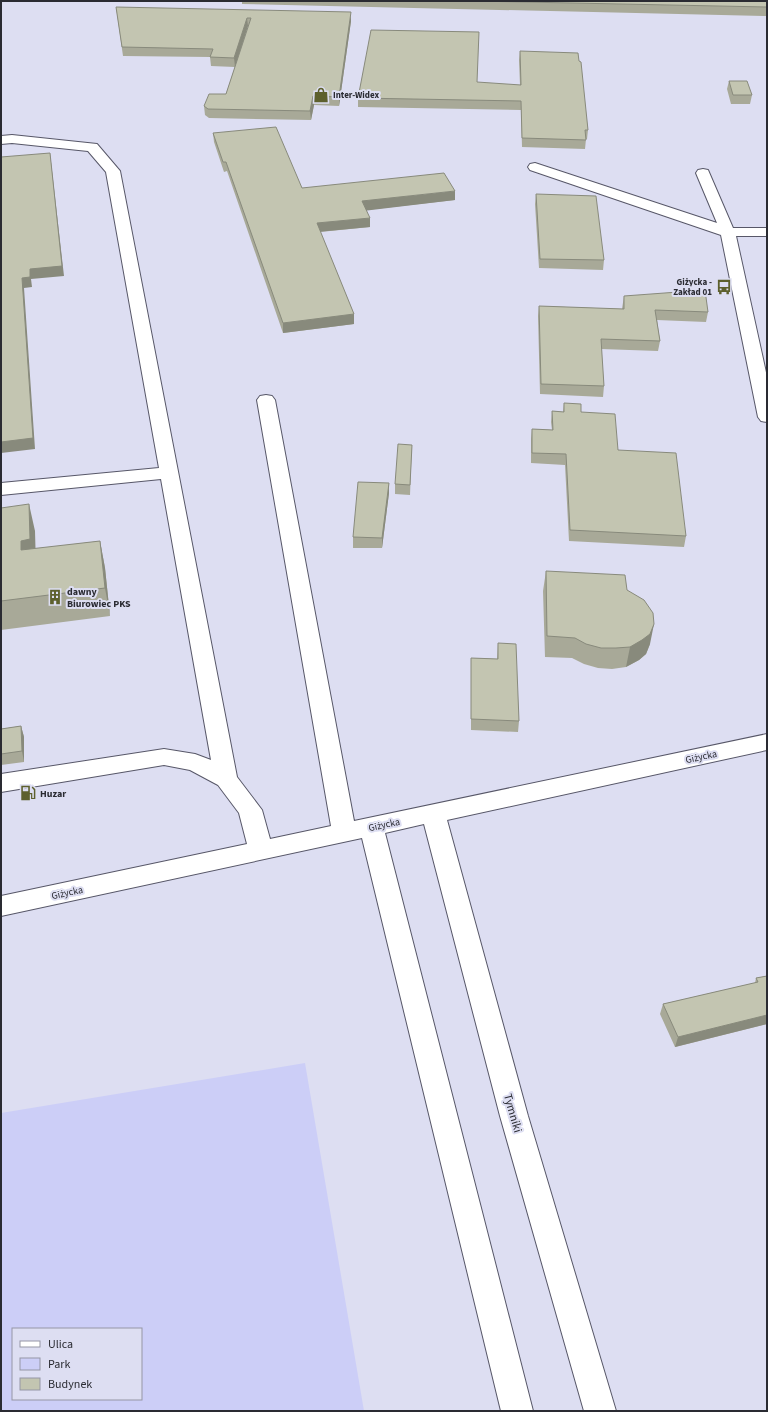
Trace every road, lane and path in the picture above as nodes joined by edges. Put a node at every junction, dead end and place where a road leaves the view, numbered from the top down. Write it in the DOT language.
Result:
graph roads {
  1 [pos="1,140"];
  2 [pos="535,167"];
  3 [pos="702,173"];
  4 [pos="728,232"];
  5 [pos="767,232"];
  6 [pos="266,400"];
  7 [pos="767,417"];
  8 [pos="169,473"];
  9 [pos="1,489"];
  10 [pos="767,742"];
  11 [pos="226,779"];
  12 [pos="1,783"];
  13 [pos="433,813"];
  14 [pos="371,826"];
  15 [pos="344,832"];
  16 [pos="261,850"];
  17 [pos="1,906"];
  18 [pos="517,1411"];
  19 [pos="600,1411"];
  1 -- 8 [label="street"];
  2 -- 4 [label="street"];
  3 -- 4 [label="street"];
  4 -- 5 [label="street"];
  4 -- 7 [label="street"];
  6 -- 15 [label="street"];
  8 -- 9 [label="street"];
  8 -- 11 [label="street"];
  10 -- 13 [label="street, Giżycka"];
  11 -- 12 [label="street"];
  11 -- 16 [label="street"];
  13 -- 14 [label="street, Giżycka"];
  13 -- 19 [label="street, Tymniki"];
  14 -- 15 [label="street, Giżycka"];
  14 -- 18 [label="street"];
  15 -- 16 [label="street, Giżycka"];
  16 -- 17 [label="street, Giżycka"];
}
